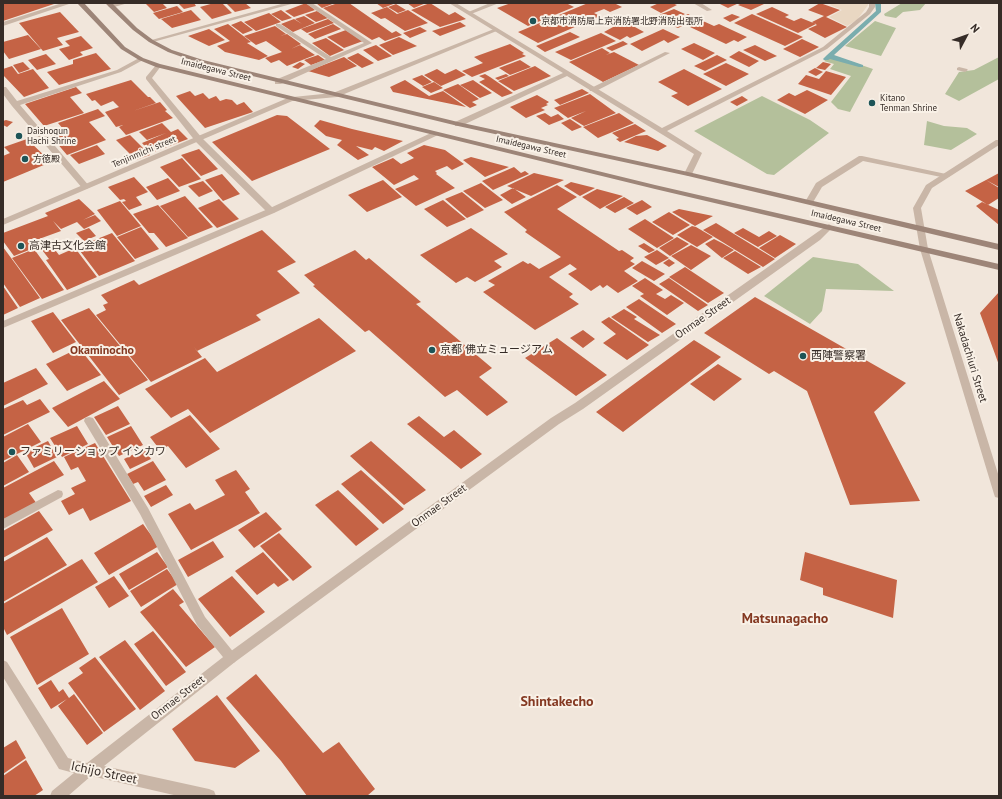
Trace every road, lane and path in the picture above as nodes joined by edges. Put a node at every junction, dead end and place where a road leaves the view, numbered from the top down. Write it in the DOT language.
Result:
graph roads {
  1 [pos="69,3"];
  2 [pos="80,3"];
  3 [pos="125,3"];
  4 [pos="292,3"];
  5 [pos="308,3"];
  6 [pos="452,3"];
  7 [pos="496,3"];
  8 [pos="696,3"];
  9 [pos="872,3"];
  10 [pos="110,5"];
  11 [pos="709,10"];
  12 [pos="469,13"];
  13 [pos="3,24"];
  14 [pos="278,25"];
  15 [pos="496,30"];
  16 [pos="151,41"];
  17 [pos="667,53"];
  18 [pos="141,59"];
  19 [pos="330,60"];
  20 [pos="158,66"];
  21 [pos="567,74"];
  22 [pos="278,82"];
  23 [pos="3,89"];
  24 [pos="593,89"];
  25 [pos="334,95"];
  26 [pos="294,99"];
  27 [pos="15,104"];
  28 [pos="458,124"];
  29 [pos="662,131"];
  30 [pos="434,135"];
  31 [pos="199,140"];
  32 [pos="999,142"];
  33 [pos="688,174"];
  34 [pos="946,176"];
  35 [pos="86,187"];
  36 [pos="809,202"];
  37 [pos="271,211"];
  38 [pos="3,222"];
  39 [pos="829,227"];
  40 [pos="920,228"];
  41 [pos="999,247"];
  42 [pos="924,249"];
  43 [pos="999,267"];
  44 [pos="3,325"];
  45 [pos="89,421"];
  46 [pos="58,494"];
  47 [pos="999,494"];
  48 [pos="3,524"];
  49 [pos="230,658"];
  50 [pos="3,666"];
  51 [pos="88,770"];
  52 [pos="57,796"];
  53 [pos="209,796"];
  1 -- 13 [label="street"];
  2 -- 18 [label="main road, Imaidegawa Street"];
  3 -- 10 [label="street"];
  4 -- 16 [label="street"];
  5 -- 19 [label="street"];
  6 -- 12 [label="street"];
  7 -- 12 [label="street"];
  8 -- 11 [label="street"];
  9 -- 29 [label="street"];
  10 -- 16 [label="main road, Imaidegawa Street"];
  12 -- 15 [label="street"];
  14 -- 19 [label="street"];
  15 -- 21 [label="street"];
  15 -- 25 [label="street, Tenjinmichi street"];
  16 -- 22 [label="main road, Imaidegawa Street"];
  17 -- 24 [label="street"];
  18 -- 20 [label="main road, Imaidegawa Street"];
  18 -- 27 [label="street"];
  19 -- 22 [label="street"];
  20 -- 26 [label="main road, Imaidegawa Street"];
  20 -- 31 [label="street"];
  21 -- 24 [label="street"];
  21 -- 28 [label="street"];
  22 -- 25 [label="main road, Imaidegawa Street"];
  23 -- 27 [label="street"];
  24 -- 29 [label="street"];
  25 -- 26 [label="street, Tenjinmichi street"];
  25 -- 28 [label="main road, Imaidegawa Street"];
  26 -- 30 [label="main road, Imaidegawa Street"];
  26 -- 31 [label="street, Tenjinmichi street"];
  27 -- 35 [label="street"];
  28 -- 33 [label="main road, Imaidegawa Street"];
  29 -- 33 [label="street"];
  30 -- 37 [label="street"];
  30 -- 39 [label="main road, Imaidegawa Street"];
  31 -- 35 [label="street, Tenjinmichi street"];
  31 -- 37 [label="street"];
  32 -- 34 [label="street"];
  33 -- 36 [label="main road, Imaidegawa Street"];
  34 -- 36 [label="street"];
  34 -- 40 [label="street"];
  35 -- 38 [label="street, Tenjinmichi street"];
  36 -- 40 [label="main road, Imaidegawa Street"];
  37 -- 44 [label="street"];
  39 -- 42 [label="main road, Imaidegawa Street"];
  39 -- 49 [label="street, Onmae Street"];
  40 -- 41 [label="main road, Imaidegawa Street"];
  40 -- 42 [label="street, Nakadachiuri Street"];
  42 -- 43 [label="main road, Imaidegawa Street"];
  42 -- 47 [label="street, Nakadachiuri Street"];
  45 -- 49 [label="street"];
  46 -- 48 [label="street"];
  49 -- 51 [label="street, Onmae Street"];
  50 -- 51 [label="street, Ichijo Street"];
  51 -- 52 [label="street, Onmae Street"];
  51 -- 53 [label="street, Ichijo Street"];
}
